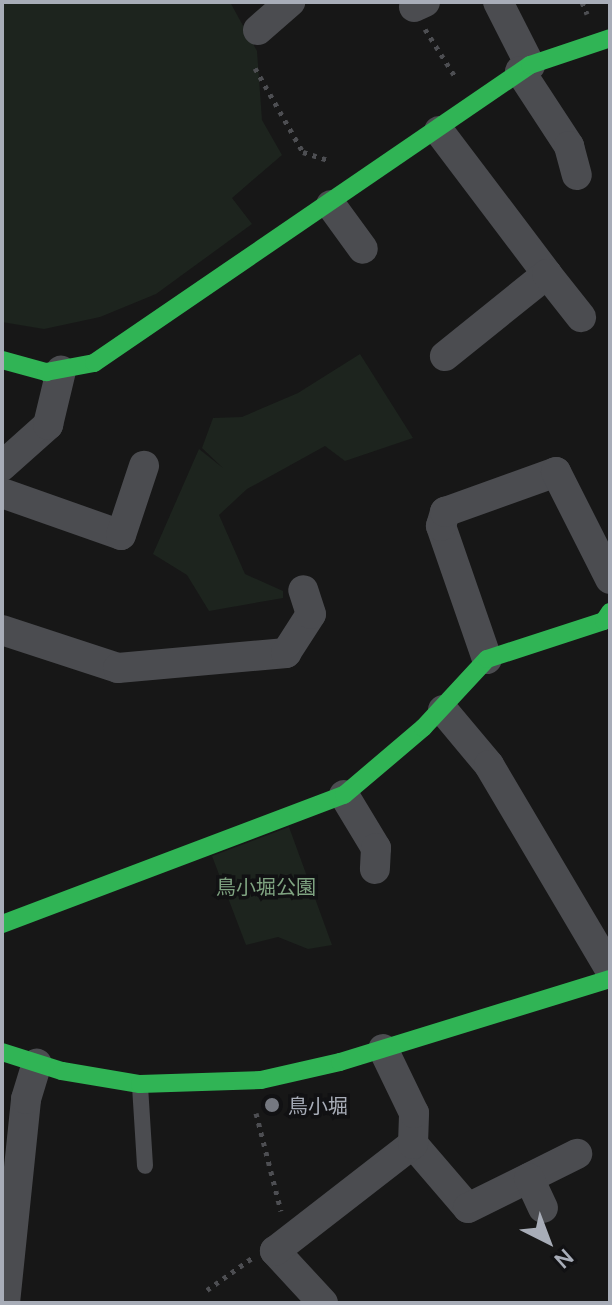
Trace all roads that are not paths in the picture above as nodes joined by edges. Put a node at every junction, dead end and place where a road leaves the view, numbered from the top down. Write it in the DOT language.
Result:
graph roads {
  1 [pos="290,2"];
  2 [pos="498,2"];
  3 [pos="258,30"];
  4 [pos="610,38"];
  5 [pos="525,68"];
  6 [pos="439,131"];
  7 [pos="577,175"];
  8 [pos="331,205"];
  9 [pos="363,249"];
  10 [pos="547,274"];
  11 [pos="581,317"];
  12 [pos="445,356"];
  13 [pos="2,360"];
  14 [pos="61,371"];
  15 [pos="2,466"];
  16 [pos="144,466"];
  17 [pos="2,493"];
  18 [pos="610,579"];
  19 [pos="303,590"];
  20 [pos="610,612"];
  21 [pos="2,630"];
  22 [pos="487,659"];
  23 [pos="443,710"];
  24 [pos="344,795"];
  25 [pos="375,869"];
  26 [pos="2,924"];
  27 [pos="610,970"];
  28 [pos="610,979"];
  29 [pos="383,1049"];
  30 [pos="2,1052"];
  31 [pos="37,1064"];
  32 [pos="140,1084"];
  33 [pos="413,1144"];
  34 [pos="577,1154"];
  35 [pos="145,1166"];
  36 [pos="529,1178"];
  37 [pos="543,1208"];
  38 [pos="5,1303"];
  39 [pos="323,1303"];
  1 -- 3 [label="street"];
  2 -- 5 [label="street"];
  4 -- 5 [label="street"];
  5 -- 6 [label="street"];
  5 -- 7 [label="street"];
  6 -- 8 [label="street"];
  6 -- 10 [label="street"];
  8 -- 9 [label="street"];
  8 -- 14 [label="street"];
  10 -- 11 [label="street"];
  10 -- 12 [label="street"];
  13 -- 14 [label="street"];
  14 -- 15 [label="street"];
  16 -- 17 [label="street"];
  18 -- 22 [label="street"];
  19 -- 21 [label="street"];
  20 -- 22 [label="street"];
  22 -- 23 [label="street"];
  23 -- 24 [label="street"];
  23 -- 27 [label="street"];
  24 -- 25 [label="street"];
  24 -- 26 [label="street"];
  28 -- 29 [label="street"];
  29 -- 32 [label="street"];
  29 -- 33 [label="street"];
  30 -- 31 [label="street"];
  31 -- 32 [label="street"];
  31 -- 38 [label="street"];
  32 -- 35 [label="lane"];
  33 -- 36 [label="street"];
  33 -- 39 [label="street"];
  34 -- 36 [label="street"];
  36 -- 37 [label="street"];
}
